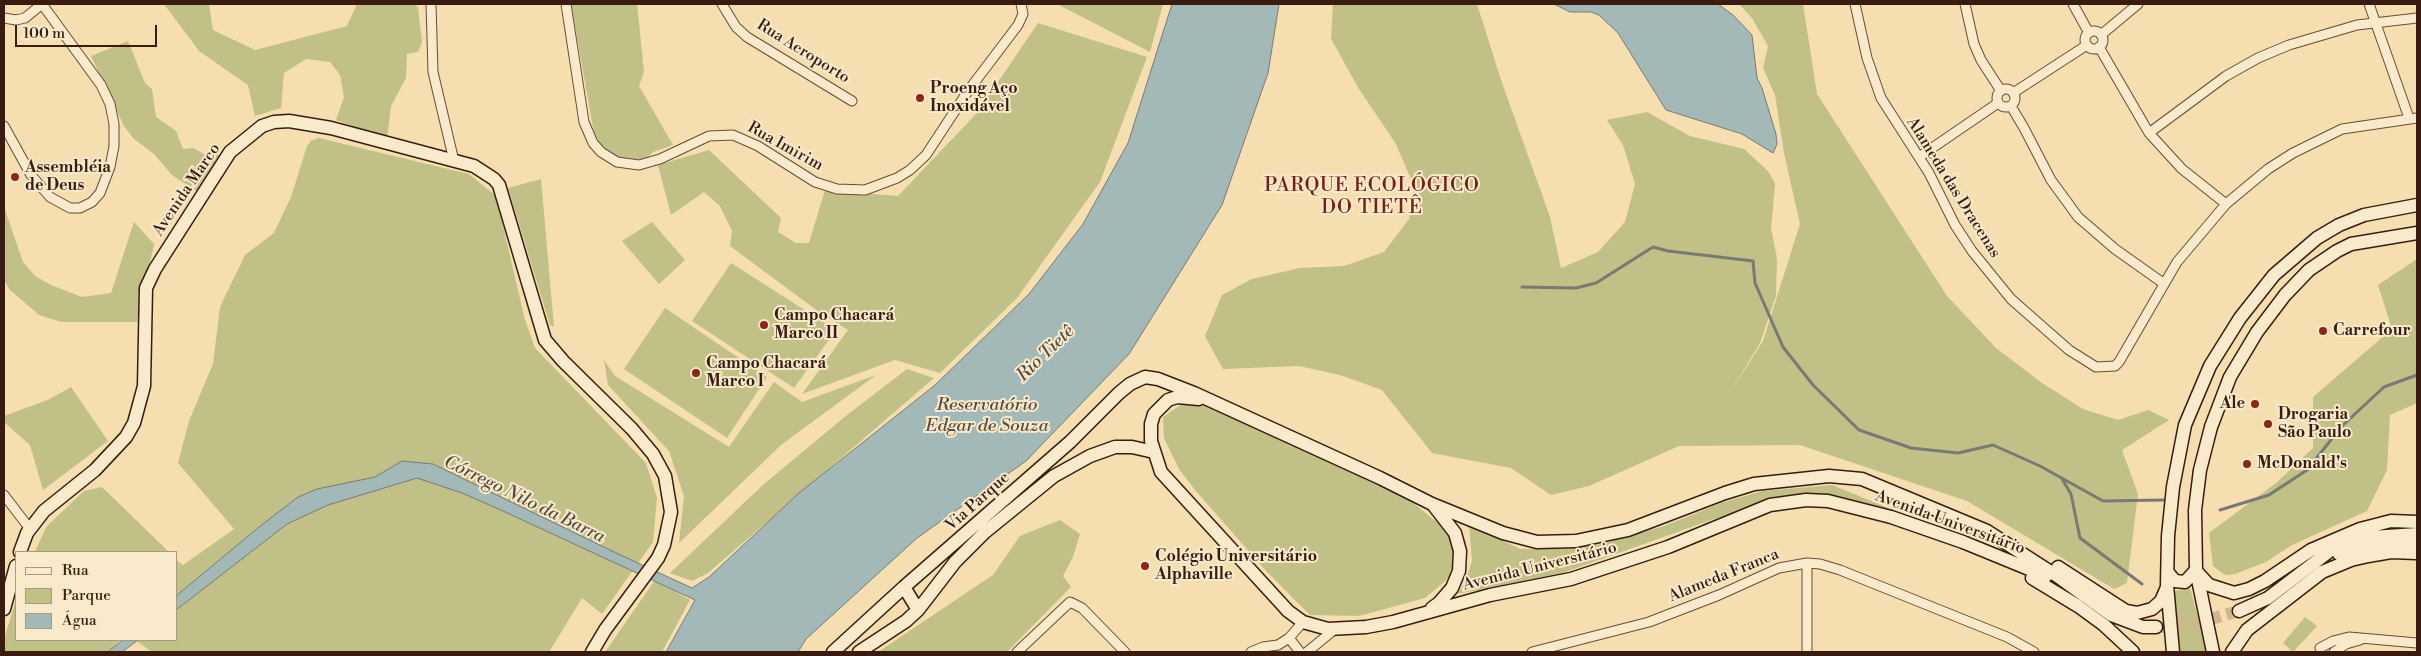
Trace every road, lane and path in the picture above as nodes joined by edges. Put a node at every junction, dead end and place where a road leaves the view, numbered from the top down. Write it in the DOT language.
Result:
graph roads {
  1 [pos="42,4"];
  2 [pos="431,4"];
  3 [pos="566,4"];
  4 [pos="722,4"];
  5 [pos="1021,4"];
  6 [pos="1855,4"];
  7 [pos="1965,4"];
  8 [pos="2074,4"];
  9 [pos="2138,4"];
  10 [pos="2369,4"];
  11 [pos="4,18"];
  12 [pos="2417,18"];
  13 [pos="2374,22"];
  14 [pos="2089,33"];
  15 [pos="2101,35"];
  16 [pos="2087,45"];
  17 [pos="2099,47"];
  18 [pos="2000,91"];
  19 [pos="2013,94"];
  20 [pos="852,101"];
  21 [pos="1998,103"];
  22 [pos="2011,106"];
  23 [pos="2413,118"];
  24 [pos="4,126"];
  25 [pos="2149,133"];
  26 [pos="1919,157"];
  27 [pos="454,161"];
  28 [pos="2226,204"];
  29 [pos="2417,205"];
  30 [pos="2417,233"];
  31 [pos="2164,284"];
  32 [pos="1145,377"];
  33 [pos="1206,400"];
  34 [pos="1154,452"];
  35 [pos="4,495"];
  36 [pos="1432,504"];
  37 [pos="2417,522"];
  38 [pos="30,528"];
  39 [pos="1986,531"];
  40 [pos="2417,534"];
  41 [pos="1963,542"];
  42 [pos="2417,544"];
  43 [pos="20,551"];
  44 [pos="2417,553"];
  45 [pos="2324,557"];
  46 [pos="1806,562"];
  47 [pos="15,570"];
  48 [pos="2196,570"];
  49 [pos="2168,579"];
  50 [pos="904,587"];
  51 [pos="2080,593"];
  52 [pos="4,609"];
  53 [pos="918,610"];
  54 [pos="2239,611"];
  55 [pos="1423,613"];
  56 [pos="1303,622"];
  57 [pos="2156,627"];
  58 [pos="1335,629"];
  59 [pos="1289,638"];
  60 [pos="2368,639"];
  61 [pos="2417,643"];
  62 [pos="2321,651"];
  63 [pos="592,652"];
  64 [pos="833,652"];
  65 [pos="858,652"];
  66 [pos="1017,652"];
  67 [pos="1125,652"];
  68 [pos="1251,652"];
  69 [pos="1300,652"];
  70 [pos="1308,652"];
  71 [pos="1532,652"];
  72 [pos="1807,652"];
  73 [pos="2034,652"];
  74 [pos="2133,652"];
  75 [pos="2173,652"];
  76 [pos="2213,652"];
  77 [pos="2232,652"];
  78 [pos="2334,652"];
  1 -- 11 [label="street"];
  1 -- 24 [label="street"];
  2 -- 27 [label="street"];
  3 -- 5 [label="street, Rua Imirim"];
  4 -- 20 [label="street, Rua Aeroporto"];
  6 -- 26 [label="street, Alameda das Dracenas"];
  7 -- 18 [label="street"];
  8 -- 14 [label="street"];
  9 -- 15 [label="street"];
  10 -- 13 [label="street"];
  12 -- 13 [label="street"];
  13 -- 23 [label="street"];
  13 -- 25 [label="street"];
  14 -- 15 [label="street"];
  14 -- 16 [label="street"];
  15 -- 17 [label="street"];
  16 -- 17 [label="street"];
  16 -- 19 [label="street"];
  17 -- 25 [label="street"];
  18 -- 19 [label="street"];
  18 -- 21 [label="street"];
  19 -- 22 [label="street"];
  21 -- 22 [label="street"];
  21 -- 26 [label="street"];
  22 -- 31 [label="street"];
  23 -- 28 [label="street"];
  25 -- 28 [label="street"];
  26 -- 31 [label="street, Alameda das Dracenas"];
  27 -- 38 [label="main road, Avenida Marco"];
  27 -- 63 [label="main road, Avenida Marco"];
  28 -- 31 [label="street"];
  29 -- 49 [label="main road"];
  30 -- 48 [label="main road"];
  32 -- 33 [label="main road, Avenida Universitário"];
  32 -- 50 [label="main road, Via Parque"];
  33 -- 34 [label="main road, Avenida Universitário"];
  33 -- 36 [label="main road, Avenida Universitário"];
  34 -- 53 [label="main road, Via Parque"];
  34 -- 56 [label="main road, Avenida Universitário"];
  35 -- 38 [label="street"];
  36 -- 39 [label="main road, Avenida Universitário"];
  36 -- 55 [label="main road"];
  37 -- 48 [label="main road"];
  38 -- 43 [label="main road, Avenida Marco"];
  39 -- 49 [label="main road"];
  39 -- 51 [label="main road, Avenida Universitário"];
  40 -- 45 [label="main road"];
  41 -- 51 [label="main road, Avenida Universitário"];
  41 -- 55 [label="main road, Avenida Universitário"];
  41 -- 74 [label="main road"];
  42 -- 45 [label="main road"];
  44 -- 77 [label="main road"];
  45 -- 54 [label="main road"];
  46 -- 71 [label="street, Alameda Franca"];
  46 -- 72 [label="street"];
  46 -- 73 [label="street, Alameda Franca"];
  47 -- 52 [label="main road"];
  48 -- 49 [label="main road"];
  48 -- 76 [label="main road"];
  49 -- 75 [label="main road"];
  50 -- 53 [label="main road"];
  50 -- 64 [label="main road, Via Parque"];
  51 -- 57 [label="main road, Avenida Universitário"];
  53 -- 65 [label="main road, Via Parque"];
  55 -- 58 [label="main road, Avenida Universitário"];
  56 -- 58 [label="main road, Avenida Universitário"];
  56 -- 59 [label="street"];
  58 -- 70 [label="street"];
  59 -- 68 [label="street"];
  59 -- 69 [label="street"];
  60 -- 61 [label="street"];
  60 -- 62 [label="street"];
  60 -- 78 [label="street"];
  66 -- 67 [label="street"];
}
